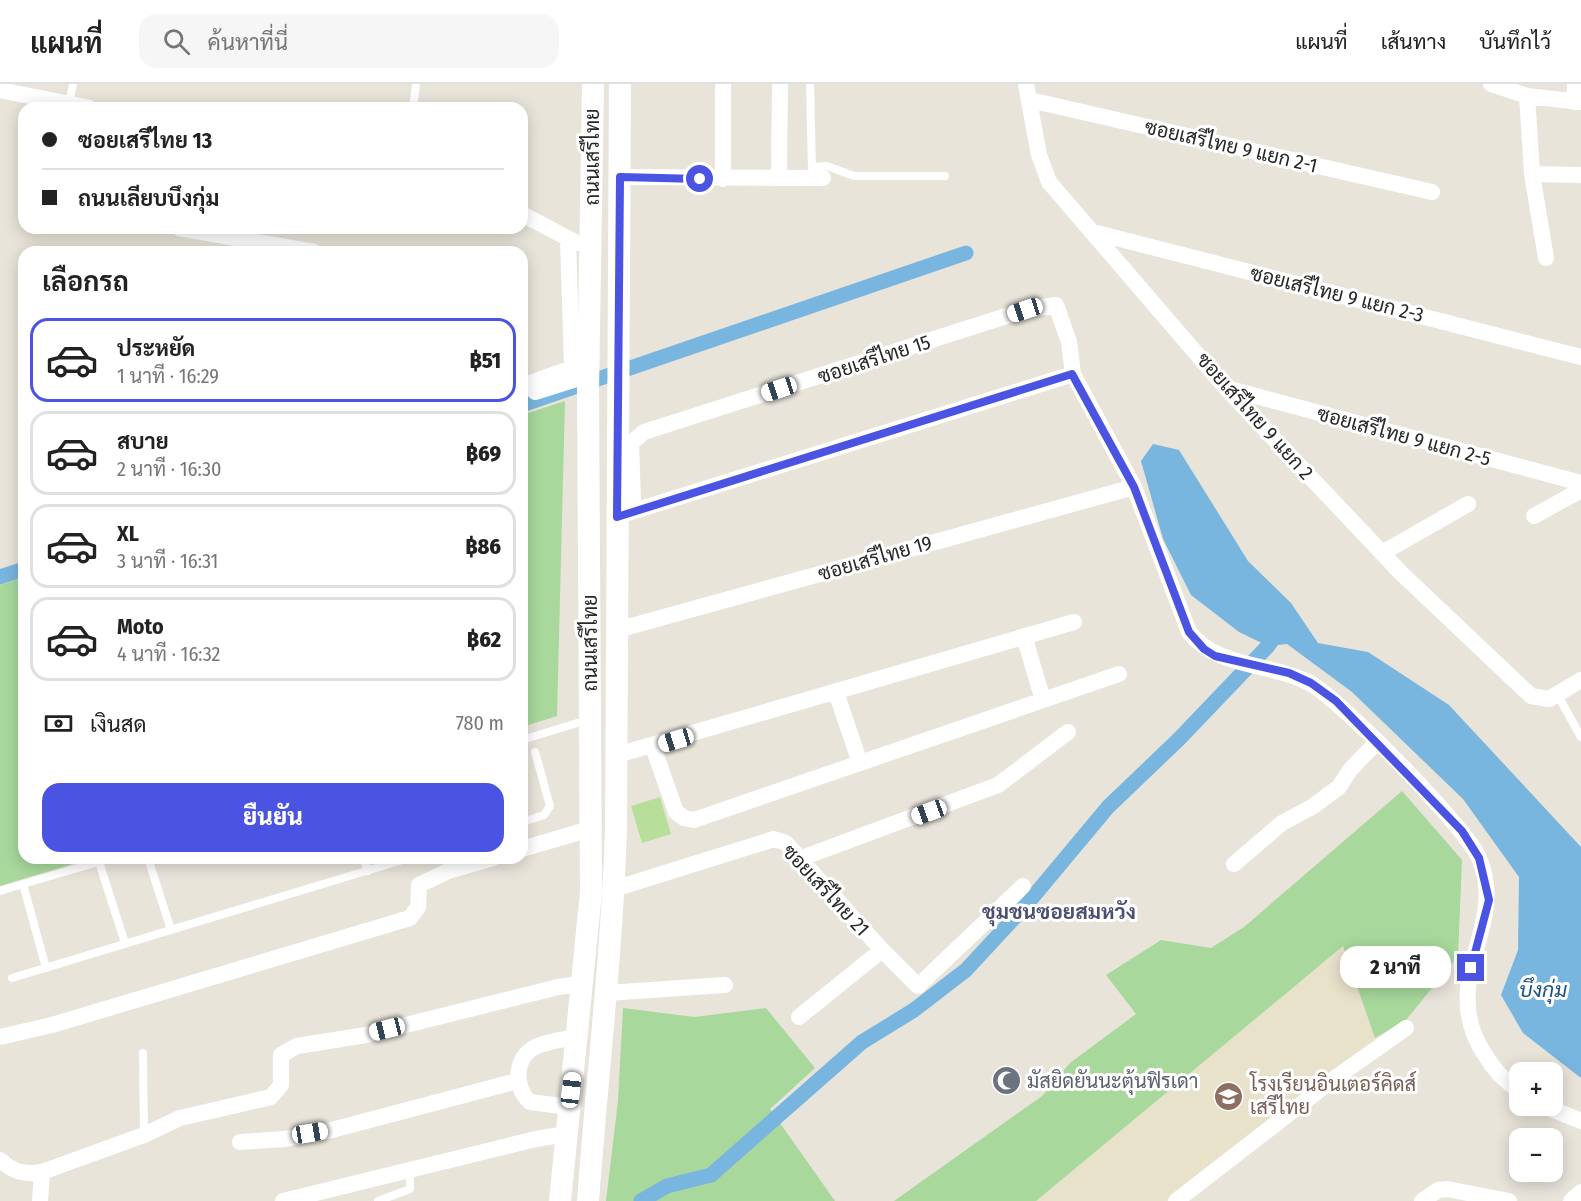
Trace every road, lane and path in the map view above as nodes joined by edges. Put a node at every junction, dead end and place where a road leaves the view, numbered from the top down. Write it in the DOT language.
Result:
graph roads {
  1 [pos="73,84"];
  2 [pos="416,84"];
  3 [pos="593,84"];
  4 [pos="620,84"];
  5 [pos="723,84"];
  6 [pos="780,84"];
  7 [pos="810,84"];
  8 [pos="1491,84"];
  9 [pos="1575,84"];
  10 [pos="0,90"];
  11 [pos="1028,92"];
  12 [pos="1527,96"];
  13 [pos="59,102"];
  14 [pos="69,102"];
  15 [pos="414,102"];
  16 [pos="1578,102"];
  17 [pos="816,174"];
  18 [pos="1532,174"];
  19 [pos="1581,175"];
  20 [pos="945,176"];
  21 [pos="620,177"];
  22 [pos="779,177"];
  23 [pos="723,179"];
  24 [pos="1432,192"];
  25 [pos="528,217"];
  26 [pos="1094,232"];
  27 [pos="213,234"];
  28 [pos="568,239"];
  29 [pos="280,246"];
  30 [pos="591,250"];
  31 [pos="1546,258"];
  32 [pos="1581,357"];
  33 [pos="1072,374"];
  34 [pos="589,375"];
  35 [pos="528,384"];
  36 [pos="1226,388"];
  37 [pos="528,394"];
  38 [pos="1581,483"];
  39 [pos="1134,487"];
  40 [pos="1581,490"];
  41 [pos="1468,504"];
  42 [pos="1534,516"];
  43 [pos="617,517"];
  44 [pos="1382,553"];
  45 [pos="1074,622"];
  46 [pos="617,630"];
  47 [pos="1024,636"];
  48 [pos="1119,674"];
  49 [pos="1581,680"];
  50 [pos="836,692"];
  51 [pos="1553,696"];
  52 [pos="1043,700"];
  53 [pos="591,719"];
  54 [pos="1068,732"];
  55 [pos="1581,737"];
  56 [pos="528,738"];
  57 [pos="1376,742"];
  58 [pos="653,747"];
  59 [pos="535,752"];
  60 [pos="617,755"];
  61 [pos="860,763"];
  62 [pos="528,820"];
  63 [pos="590,829"];
  64 [pos="528,847"];
  65 [pos="799,859"];
  66 [pos="92,864"];
  67 [pos="100,864"];
  68 [pos="150,864"];
  69 [pos="365,864"];
  70 [pos="390,864"];
  71 [pos="472,864"];
  72 [pos="1234,864"];
  73 [pos="368,871"];
  74 [pos="23,884"];
  75 [pos="1023,886"];
  76 [pos="614,889"];
  77 [pos="0,891"];
  78 [pos="171,930"];
  79 [pos="125,943"];
  80 [pos="882,950"];
  81 [pos="46,968"];
  82 [pos="12,978"];
  83 [pos="726,986"];
  84 [pos="582,989"];
  85 [pos="606,993"];
  86 [pos="799,1017"];
  87 [pos="1406,1028"];
  88 [pos="0,1037"];
  89 [pos="577,1037"];
  90 [pos="143,1053"];
  91 [pos="517,1081"];
  92 [pos="1509,1082"];
  93 [pos="568,1107"];
  94 [pos="1563,1114"];
  95 [pos="1581,1121"];
  96 [pos="566,1134"];
  97 [pos="144,1135"];
  98 [pos="240,1142"];
  99 [pos="0,1160"];
  100 [pos="410,1170"];
  101 [pos="42,1172"];
  102 [pos="1581,1192"];
  103 [pos="588,1200"];
  104 [pos="40,1201"];
  105 [pos="283,1201"];
  106 [pos="378,1201"];
  107 [pos="560,1201"];
  108 [pos="1176,1201"];
  109 [pos="1422,1201"];
  110 [pos="1509,1201"];
  111 [pos="1571,1201"];
  1 -- 14 [label="lane"];
  2 -- 15 [label="lane"];
  3 -- 30 [label="main road, ถนนเสรีไทย"];
  4 -- 21 [label="main road, ถนนเสรีไทย"];
  5 -- 23 [label="street"];
  6 -- 22 [label="street"];
  7 -- 17 [label="lane"];
  8 -- 12 [label="street"];
  9 -- 16 [label="street"];
  10 -- 13 [label="street"];
  11 -- 24 [label="street, ซอยเสรีไทย 9 แยก 2-1"];
  11 -- 26 [label="street, ซอยเสรีไทย 9 แยก 2"];
  12 -- 16 [label="street"];
  12 -- 18 [label="street"];
  17 -- 20 [label="lane"];
  17 -- 22 [label="street"];
  18 -- 19 [label="street"];
  18 -- 31 [label="street"];
  21 -- 23 [label="street"];
  21 -- 43 [label="main road, ถนนเสรีไทย"];
  22 -- 23 [label="street"];
  25 -- 28 [label="street"];
  26 -- 32 [label="street, ซอยเสรีไทย 9 แยก 2-3"];
  26 -- 36 [label="street, ซอยเสรีไทย 9 แยก 2"];
  27 -- 29 [label="street"];
  28 -- 30 [label="street"];
  28 -- 35 [label="street"];
  30 -- 34 [label="main road, ถนนเสรีไทย"];
  33 -- 39 [label="street"];
  33 -- 43 [label="street"];
  33 -- 43 [label="street, ซอยเสรีไทย 15"];
  34 -- 37 [label="street"];
  34 -- 53 [label="main road, ถนนเสรีไทย"];
  36 -- 38 [label="street, ซอยเสรีไทย 9 แยก 2-5"];
  36 -- 44 [label="street, ซอยเสรีไทย 9 แยก 2"];
  39 -- 46 [label="street, ซอยเสรีไทย 19"];
  39 -- 57 [label="street"];
  40 -- 42 [label="street"];
  41 -- 44 [label="street"];
  43 -- 46 [label="main road, ถนนเสรีไทย"];
  44 -- 51 [label="street, ซอยเสรีไทย 9 แยก 2"];
  45 -- 47 [label="street"];
  46 -- 60 [label="main road, ถนนเสรีไทย"];
  47 -- 50 [label="street"];
  47 -- 52 [label="street"];
  48 -- 52 [label="street"];
  49 -- 51 [label="street"];
  50 -- 58 [label="street"];
  50 -- 61 [label="street"];
  51 -- 55 [label="lane"];
  52 -- 61 [label="street"];
  53 -- 56 [label="lane"];
  53 -- 63 [label="main road, ถนนเสรีไทย"];
  54 -- 65 [label="street"];
  57 -- 72 [label="street"];
  57 -- 92 [label="street"];
  58 -- 60 [label="street"];
  58 -- 61 [label="street"];
  59 -- 62 [label="lane"];
  60 -- 76 [label="main road, ถนนเสรีไทย"];
  63 -- 64 [label="street"];
  63 -- 84 [label="main road, ถนนเสรีไทย"];
  65 -- 76 [label="street, ซอยเสรีไทย 21"];
  65 -- 80 [label="street, ซอยเสรีไทย 21"];
  66 -- 74 [label="lane"];
  67 -- 79 [label="lane"];
  68 -- 78 [label="lane"];
  69 -- 73 [label="lane"];
  70 -- 73 [label="lane"];
  71 -- 88 [label="street"];
  73 -- 78 [label="lane"];
  74 -- 77 [label="lane"];
  74 -- 81 [label="lane"];
  75 -- 80 [label="street, ซอยเสรีไทย 21"];
  76 -- 85 [label="main road, ถนนเสรีไทย"];
  78 -- 79 [label="lane"];
  79 -- 81 [label="lane"];
  80 -- 86 [label="street"];
  81 -- 82 [label="lane"];
  83 -- 85 [label="street"];
  84 -- 85 [label="main road"];
  84 -- 89 [label="main road, ถนนเสรีไทย"];
  84 -- 97 [label="street"];
  85 -- 103 [label="main road, ถนนเสรีไทย"];
  87 -- 108 [label="street"];
  89 -- 91 [label="street"];
  89 -- 93 [label="main road, ถนนเสรีไทย"];
  90 -- 97 [label="lane"];
  91 -- 93 [label="street"];
  91 -- 98 [label="street"];
  93 -- 96 [label="main road, ถนนเสรีไทย"];
  94 -- 95 [label="street"];
  96 -- 100 [label="street"];
  96 -- 107 [label="main road, ถนนเสรีไทย"];
  97 -- 101 [label="street"];
  99 -- 101 [label="street"];
  100 -- 105 [label="street"];
  100 -- 106 [label="lane"];
  101 -- 104 [label="street"];
  102 -- 111 [label="street"];
  109 -- 110 [label="street"];
}
